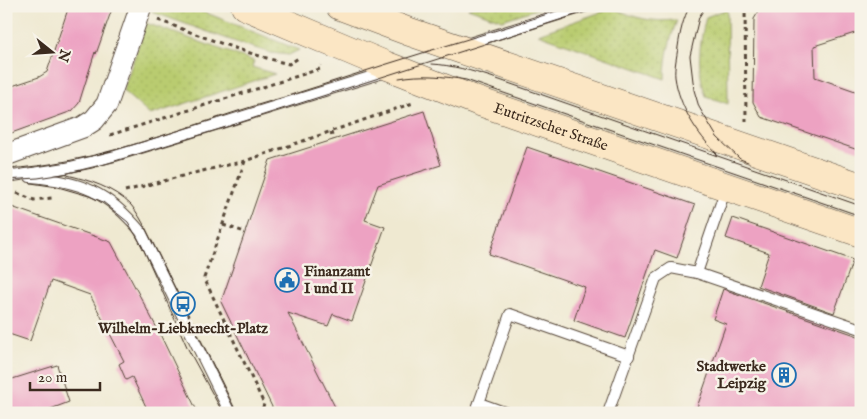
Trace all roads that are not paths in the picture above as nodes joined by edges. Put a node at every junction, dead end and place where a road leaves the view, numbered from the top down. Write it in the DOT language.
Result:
graph roads {
  1 [pos="245,6"];
  2 [pos="340,6"];
  3 [pos="587,6"];
  4 [pos="140,10"];
  5 [pos="455,47"];
  6 [pos="395,69"];
  7 [pos="6,155"];
  8 [pos="9,174"];
  9 [pos="861,186"];
  10 [pos="726,187"];
  11 [pos="861,233"];
  12 [pos="697,272"];
  13 [pos="861,329"];
  14 [pos="629,356"];
  15 [pos="477,408"];
  16 [pos="230,413"];
  17 [pos="507,413"];
  18 [pos="608,413"];
  1 -- 6 [label="main road, Eutritzscher Straße"];
  2 -- 5 [label="main road"];
  3 -- 5 [label="lane"];
  4 -- 7 [label="street"];
  5 -- 9 [label="main road"];
  6 -- 8 [label="lane"];
  6 -- 10 [label="main road, Eutritzscher Straße"];
  8 -- 16 [label="lane"];
  10 -- 11 [label="main road, Eutritzscher Straße"];
  10 -- 12 [label="lane"];
  12 -- 13 [label="lane"];
  12 -- 14 [label="lane"];
  14 -- 15 [label="lane"];
  14 -- 18 [label="lane"];
  15 -- 17 [label="lane"];
}
